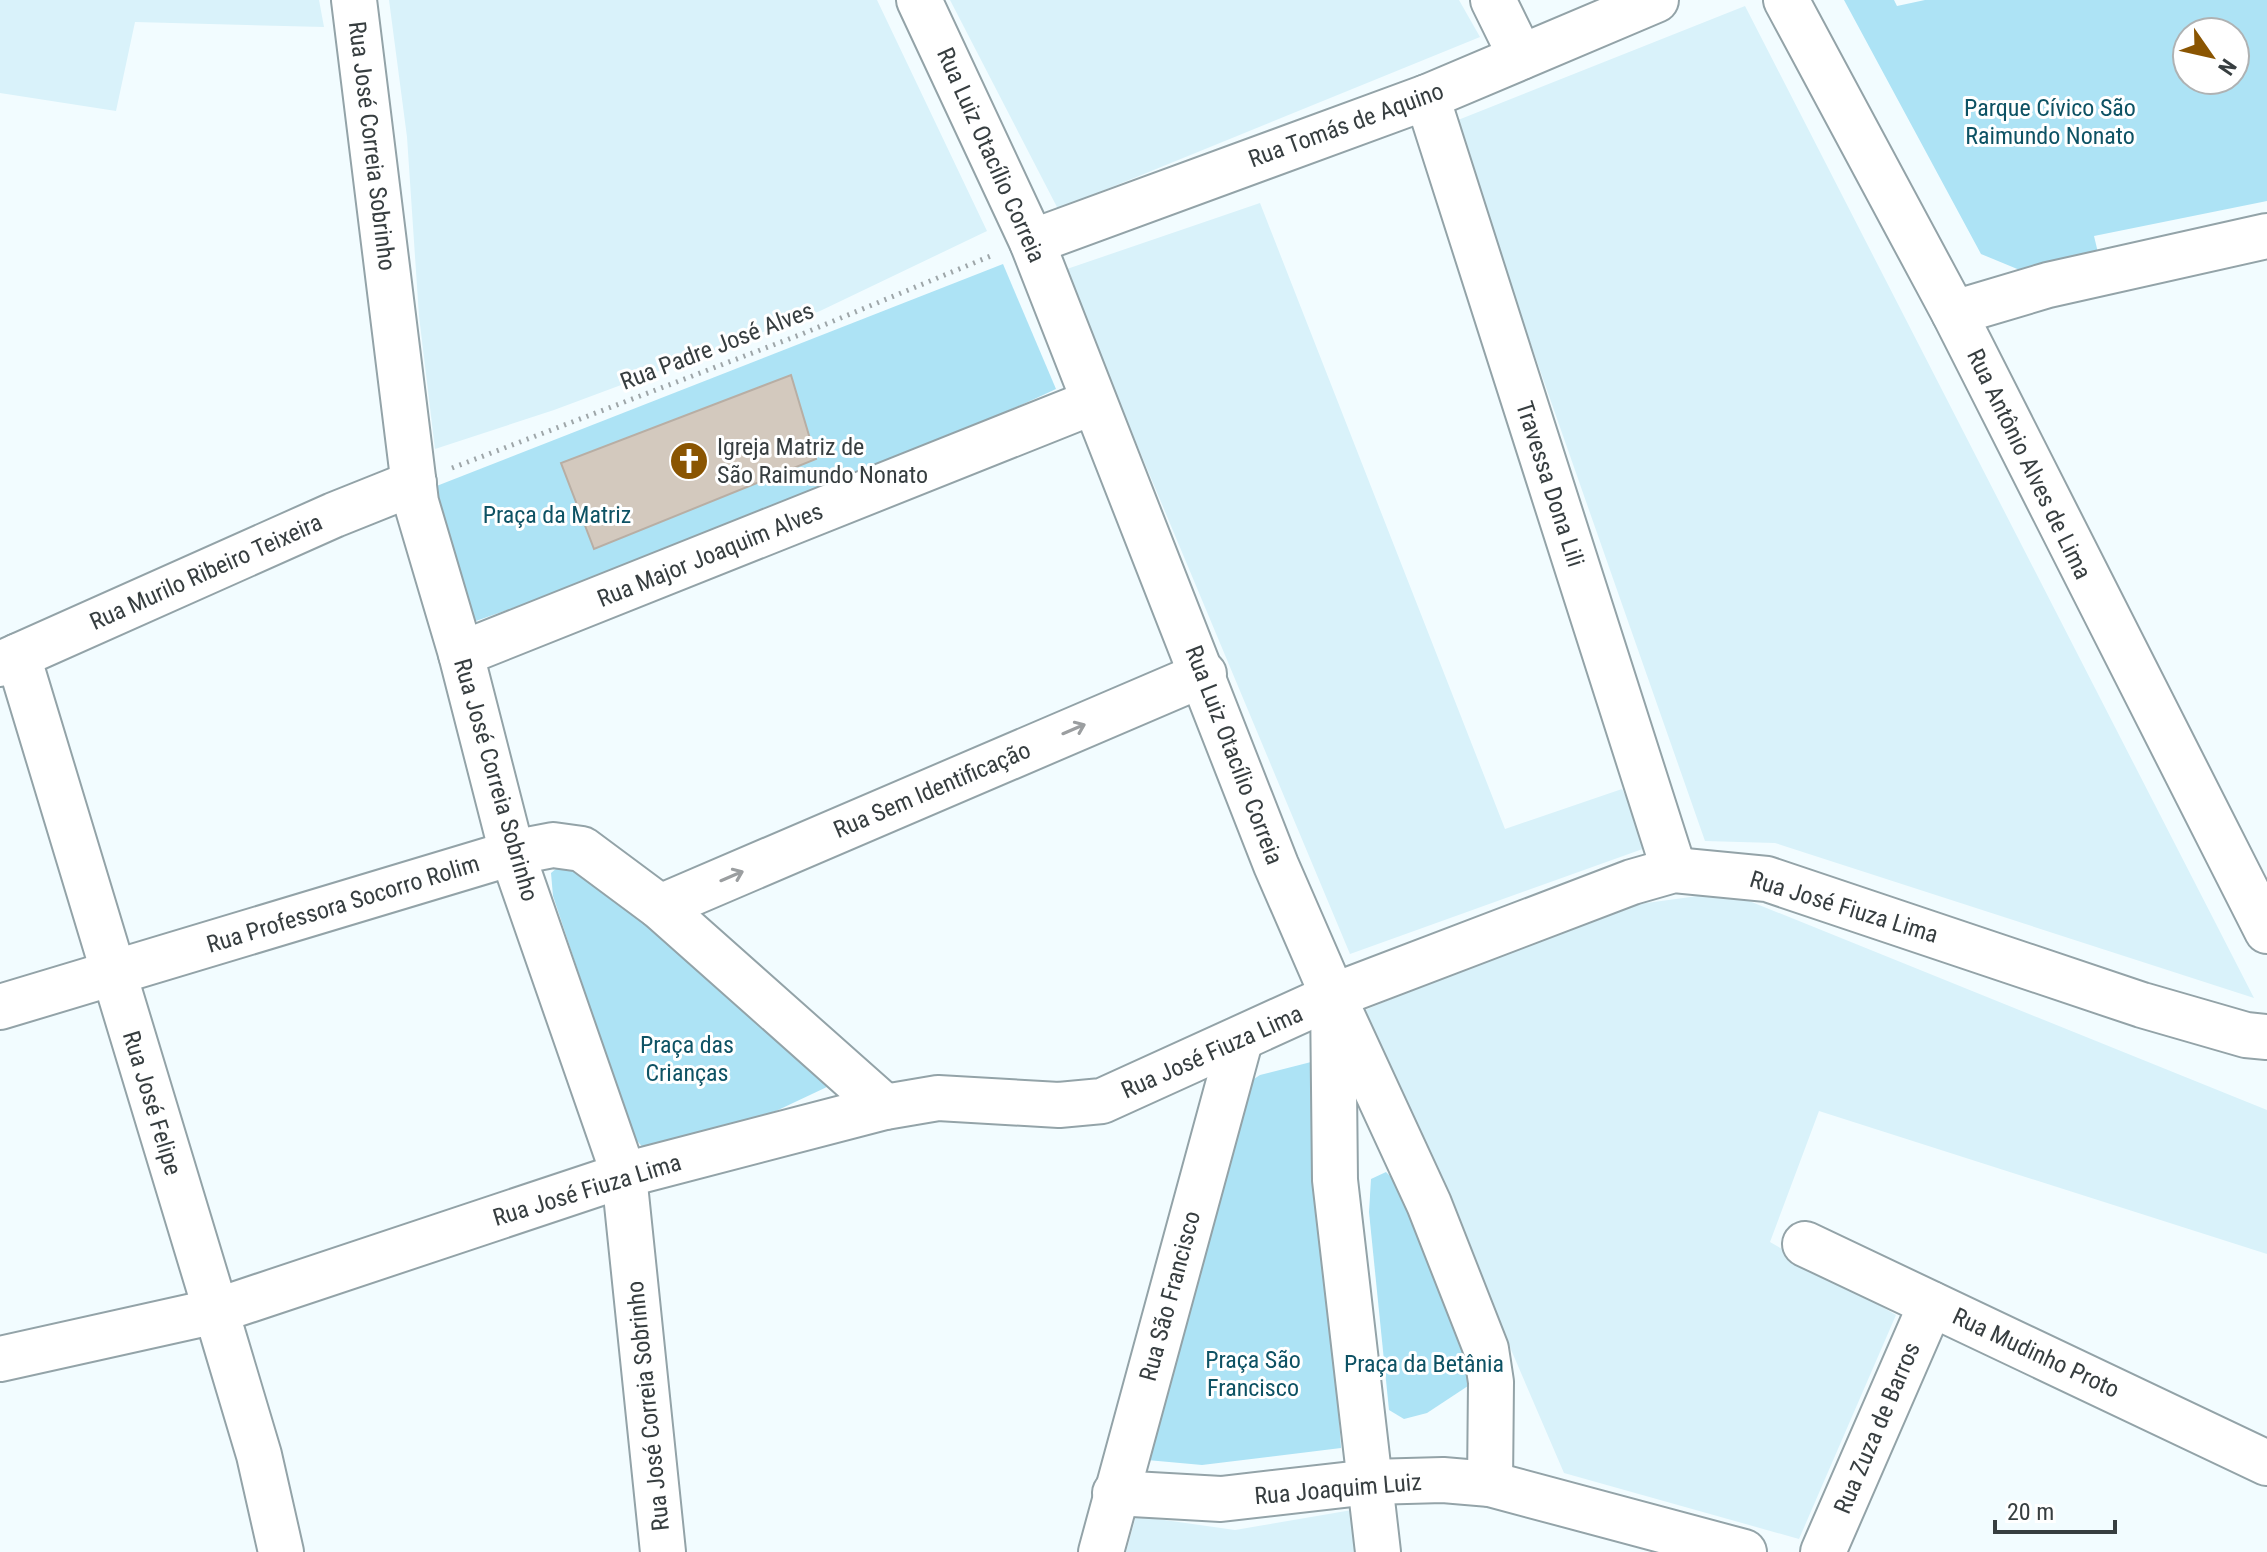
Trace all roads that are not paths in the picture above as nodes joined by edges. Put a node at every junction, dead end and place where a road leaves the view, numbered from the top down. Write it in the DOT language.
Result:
graph roads {
  1 [pos="354,0"];
  2 [pos="919,0"];
  3 [pos="1493,0"];
  4 [pos="1656,0"];
  5 [pos="1786,0"];
  6 [pos="1521,57"];
  7 [pos="1427,97"];
  8 [pos="2267,236"];
  9 [pos="1032,242"];
  10 [pos="1954,313"];
  11 [pos="1093,402"];
  12 [pos="414,483"];
  13 [pos="461,654"];
  14 [pos="9,660"];
  15 [pos="1204,674"];
  16 [pos="512,853"];
  17 [pos="1674,870"];
  18 [pos="660,907"];
  19 [pos="2267,931"];
  20 [pos="112,973"];
  21 [pos="1333,996"];
  22 [pos="0,1007"];
  23 [pos="2267,1037"];
  24 [pos="1240,1041"];
  25 [pos="885,1107"];
  26 [pos="624,1175"];
  27 [pos="1805,1244"];
  28 [pos="1931,1304"];
  29 [pos="216,1311"];
  30 [pos="0,1359"];
  31 [pos="2267,1463"];
  32 [pos="1370,1482"];
  33 [pos="1490,1484"];
  34 [pos="1115,1493"];
  35 [pos="281,1552"];
  36 [pos="663,1552"];
  37 [pos="1101,1552"];
  38 [pos="1378,1552"];
  39 [pos="1744,1552"];
  40 [pos="1823,1552"];
  1 -- 12 [label="street, Rua José Correia Sobrinho"];
  2 -- 9 [label="street, Rua Luiz Otacílio Correia"];
  3 -- 6 [label="street"];
  4 -- 6 [label="street, Rua Tomás de Aquino"];
  5 -- 10 [label="street, Rua Antônio Alves de Lima"];
  6 -- 7 [label="street, Rua Tomás de Aquino"];
  7 -- 9 [label="street, Rua Tomás de Aquino"];
  7 -- 17 [label="street, Travessa Dona Lili"];
  8 -- 10 [label="street"];
  9 -- 11 [label="street, Rua Luiz Otacílio Correia"];
  10 -- 19 [label="street, Rua Antônio Alves de Lima"];
  11 -- 13 [label="street, Rua Major Joaquim Alves"];
  11 -- 15 [label="street, Rua Luiz Otacílio Correia"];
  12 -- 13 [label="street, Rua José Correia Sobrinho"];
  12 -- 14 [label="street, Rua Murilo Ribeiro Teixeira"];
  13 -- 16 [label="street, Rua José Correia Sobrinho"];
  14 -- 20 [label="street, Rua José Felipe"];
  18 -- 15 [label="street, Rua Sem Identificação, one-way"];
  15 -- 21 [label="street, Rua Luiz Otacílio Correia"];
  16 -- 18 [label="street, Rua Professora Socorro Rolim"];
  16 -- 20 [label="street, Rua Professora Socorro Rolim"];
  16 -- 26 [label="street, Rua José Correia Sobrinho"];
  17 -- 21 [label="street, Rua José Fiuza Lima"];
  17 -- 23 [label="street, Rua José Fiuza Lima"];
  18 -- 25 [label="street, Rua Professora Socorro Rolim"];
  20 -- 22 [label="street, Rua Professora Socorro Rolim"];
  20 -- 29 [label="street, Rua José Felipe"];
  21 -- 24 [label="street, Rua José Fiuza Lima"];
  21 -- 32 [label="street, Rua Luiz Otacílio Correia"];
  21 -- 33 [label="street"];
  24 -- 25 [label="street, Rua José Fiuza Lima"];
  24 -- 34 [label="street, Rua São Francisco"];
  25 -- 26 [label="street, Rua José Fiuza Lima"];
  26 -- 29 [label="street, Rua José Fiuza Lima"];
  26 -- 36 [label="street, Rua José Correia Sobrinho"];
  27 -- 28 [label="street, Rua Mudinho Proto"];
  28 -- 31 [label="street, Rua Mudinho Proto"];
  28 -- 40 [label="street, Rua Zuza de Barros"];
  29 -- 30 [label="street, Rua José Fiuza Lima"];
  29 -- 35 [label="street, Rua José Felipe"];
  32 -- 33 [label="street, Rua Joaquim Luiz"];
  32 -- 34 [label="street, Rua Joaquim Luiz"];
  32 -- 38 [label="street, Rua Luiz Otacílio Correia"];
  33 -- 39 [label="street, Rua Joaquim Luiz"];
  34 -- 37 [label="street, Rua São Francisco"];
}
